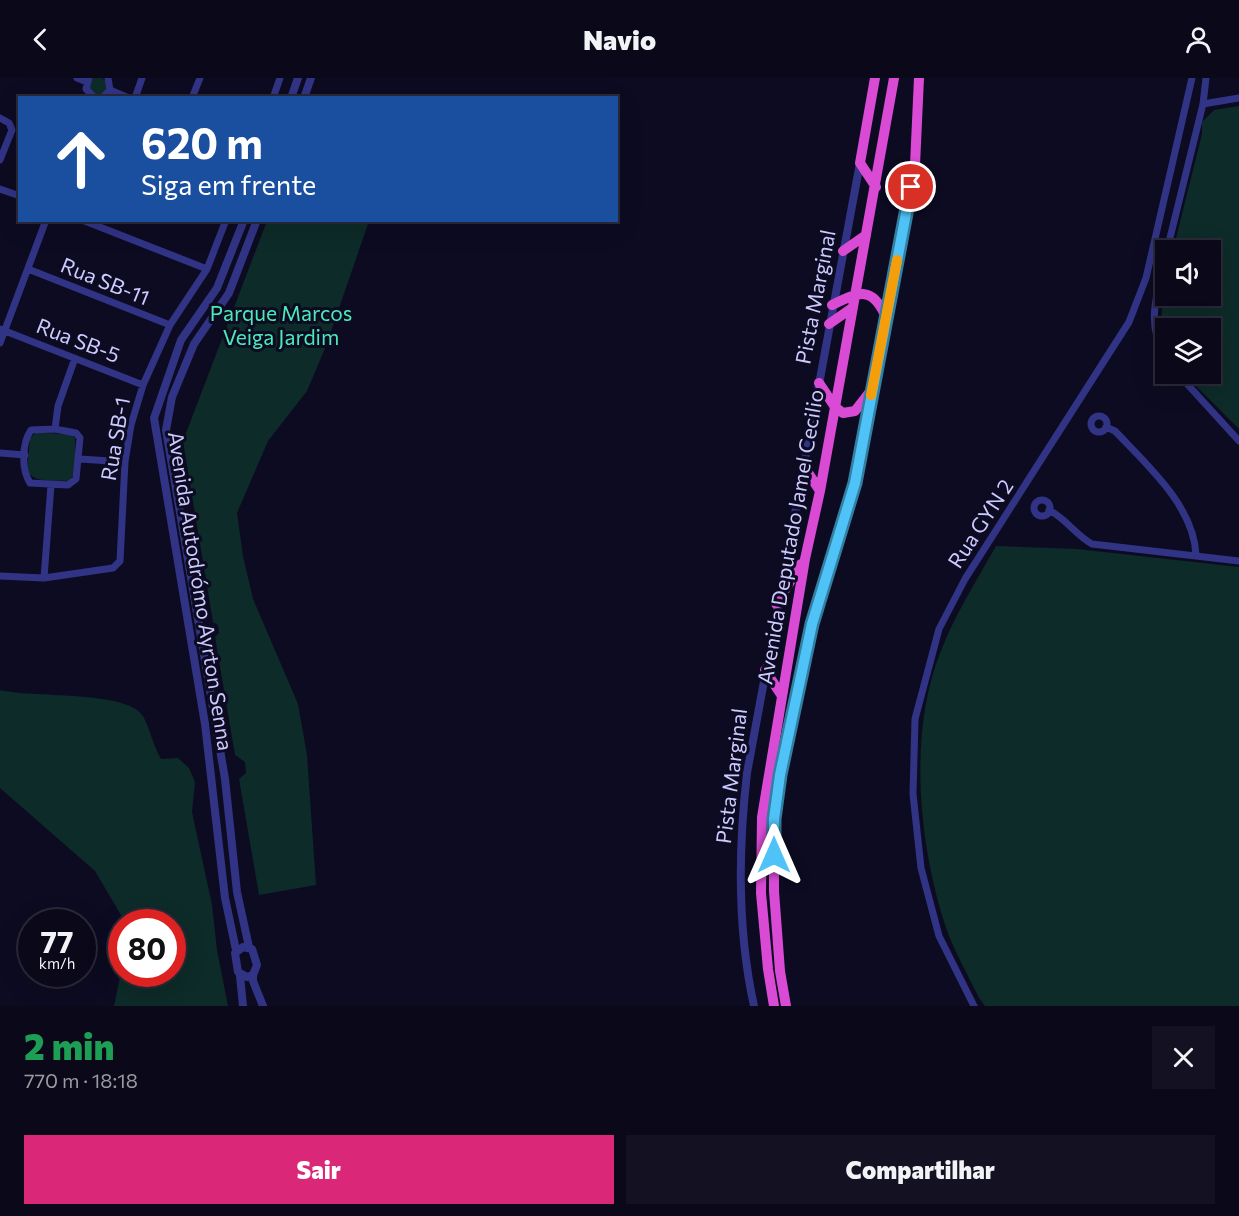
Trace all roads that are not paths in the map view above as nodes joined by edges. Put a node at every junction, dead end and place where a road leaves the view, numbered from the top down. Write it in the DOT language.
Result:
graph roads {
  1 [pos="77,78"];
  2 [pos="108,78"];
  3 [pos="142,78"];
  4 [pos="200,78"];
  5 [pos="280,78"];
  6 [pos="298,78"];
  7 [pos="311,78"];
  8 [pos="875,78"];
  9 [pos="894,78"];
  10 [pos="919,78"];
  11 [pos="1192,78"];
  12 [pos="1206,78"];
  13 [pos="88,80"];
  14 [pos="110,90"];
  15 [pos="92,96"];
  16 [pos="104,96"];
  17 [pos="124,96"];
  18 [pos="136,96"];
  19 [pos="193,96"];
  20 [pos="274,96"];
  21 [pos="292,96"];
  22 [pos="305,96"];
  23 [pos="1239,98"];
  24 [pos="1203,104"];
  25 [pos="0,118"];
  26 [pos="1,157"];
  27 [pos="860,163"];
  28 [pos="876,187"];
  29 [pos="0,189"];
  30 [pos="18,195"];
  31 [pos="45,222"];
  32 [pos="87,222"];
  33 [pos="225,222"];
  34 [pos="243,222"];
  35 [pos="256,222"];
  36 [pos="866,235"];
  37 [pos="1169,240"];
  38 [pos="843,250"];
  39 [pos="28,269"];
  40 [pos="207,269"];
  41 [pos="855,294"];
  42 [pos="832,305"];
  43 [pos="1156,306"];
  44 [pos="852,308"];
  45 [pos="887,317"];
  46 [pos="829,324"];
  47 [pos="170,325"];
  48 [pos="2,329"];
  49 [pos="1155,335"];
  50 [pos="0,343"];
  51 [pos="75,358"];
  52 [pos="819,383"];
  53 [pos="1187,384"];
  54 [pos="143,385"];
  55 [pos="873,388"];
  56 [pos="835,407"];
  57 [pos="1106,427"];
  58 [pos="55,429"];
  59 [pos="1239,441"];
  60 [pos="0,453"];
  61 [pos="25,455"];
  62 [pos="80,459"];
  63 [pos="125,462"];
  64 [pos="803,465"];
  65 [pos="51,485"];
  66 [pos="820,491"];
  67 [pos="1050,510"];
  68 [pos="1196,555"];
  69 [pos="805,559"];
  70 [pos="1239,561"];
  71 [pos="189,562"];
  72 [pos="177,563"];
  73 [pos="0,576"];
  74 [pos="44,578"];
  75 [pos="776,604"];
  76 [pos="765,670"];
  77 [pos="783,696"];
  78 [pos="249,947"];
  79 [pos="236,950"];
  80 [pos="254,975"];
  81 [pos="240,976"];
  82 [pos="243,1006"];
  83 [pos="263,1006"];
  84 [pos="754,1006"];
  85 [pos="774,1006"];
  86 [pos="786,1006"];
  87 [pos="974,1006"];
  1 -- 13 [label="street"];
  2 -- 14 [label="street"];
  3 -- 18 [label="street"];
  4 -- 19 [label="street"];
  5 -- 20 [label="street"];
  6 -- 21 [label="street"];
  7 -- 22 [label="street"];
  8 -- 27 [label="highway"];
  9 -- 28 [label="highway, Avenida Deputado Jamel Cecilio"];
  10 -- 45 [label="highway, Avenida Deputado Jamel Cecilio"];
  11 -- 87 [label="street, Rua GYN 2"];
  12 -- 24 [label="street"];
  13 -- 15 [label="street"];
  14 -- 16 [label="street"];
  14 -- 17 [label="street"];
  23 -- 24 [label="street"];
  24 -- 37 [label="street"];
  25 -- 26 [label="street"];
  27 -- 28 [label="highway"];
  27 -- 38 [label="street, Pista Marginal"];
  28 -- 36 [label="highway, Avenida Deputado Jamel Cecilio"];
  29 -- 30 [label="street"];
  31 -- 39 [label="street"];
  32 -- 40 [label="street"];
  33 -- 40 [label="street, Rua SB-1"];
  34 -- 72 [label="street, Avenida Autodrómo Ayrton Senna"];
  35 -- 71 [label="street, Avenida Autodrómo Ayrton Senna"];
  36 -- 38 [label="highway"];
  36 -- 41 [label="highway, Avenida Deputado Jamel Cecilio"];
  38 -- 42 [label="street, Pista Marginal"];
  39 -- 47 [label="street, Rua SB-11"];
  39 -- 48 [label="street"];
  40 -- 47 [label="street, Rua SB-1"];
  41 -- 42 [label="highway"];
  41 -- 44 [label="highway, Avenida Deputado Jamel Cecilio"];
  41 -- 45 [label="highway"];
  42 -- 46 [label="street, Pista Marginal"];
  43 -- 49 [label="street"];
  44 -- 46 [label="highway"];
  44 -- 56 [label="highway, Avenida Deputado Jamel Cecilio"];
  45 -- 55 [label="highway, Avenida Deputado Jamel Cecilio"];
  46 -- 52 [label="street, Pista Marginal"];
  47 -- 54 [label="street, Rua SB-1"];
  48 -- 50 [label="street"];
  48 -- 51 [label="street, Rua SB-5"];
  51 -- 54 [label="street, Rua SB-5"];
  51 -- 58 [label="street"];
  52 -- 56 [label="highway"];
  52 -- 64 [label="street, Pista Marginal"];
  53 -- 59 [label="street"];
  54 -- 63 [label="street, Rua SB-1"];
  55 -- 56 [label="highway"];
  55 -- 86 [label="highway, Avenida Deputado Jamel Cecilio"];
  56 -- 66 [label="highway, Avenida Deputado Jamel Cecilio"];
  57 -- 68 [label="street"];
  58 -- 61 [label="street"];
  58 -- 62 [label="street"];
  60 -- 61 [label="street"];
  61 -- 65 [label="street"];
  62 -- 63 [label="street"];
  62 -- 65 [label="street"];
  63 -- 74 [label="street, Rua SB-1"];
  64 -- 66 [label="highway"];
  64 -- 75 [label="street, Pista Marginal"];
  65 -- 74 [label="street"];
  66 -- 69 [label="highway, Avenida Deputado Jamel Cecilio"];
  67 -- 68 [label="street"];
  68 -- 70 [label="street"];
  69 -- 75 [label="highway"];
  69 -- 77 [label="highway, Avenida Deputado Jamel Cecilio"];
  71 -- 72 [label="street"];
  71 -- 78 [label="street, Avenida Autodrómo Ayrton Senna"];
  72 -- 79 [label="street, Avenida Autodrómo Ayrton Senna"];
  73 -- 74 [label="street, Rua SB-1"];
  75 -- 76 [label="street, Pista Marginal"];
  76 -- 77 [label="highway"];
  76 -- 84 [label="street, Pista Marginal"];
  77 -- 85 [label="highway, Avenida Deputado Jamel Cecilio"];
  78 -- 79 [label="street"];
  78 -- 80 [label="street, Avenida Autodrómo Ayrton Senna"];
  79 -- 81 [label="street, Avenida Autodrómo Ayrton Senna"];
  80 -- 81 [label="street"];
  80 -- 83 [label="street, Avenida Autodrómo Ayrton Senna"];
  81 -- 82 [label="street, Avenida Autodrómo Ayrton Senna"];
}
